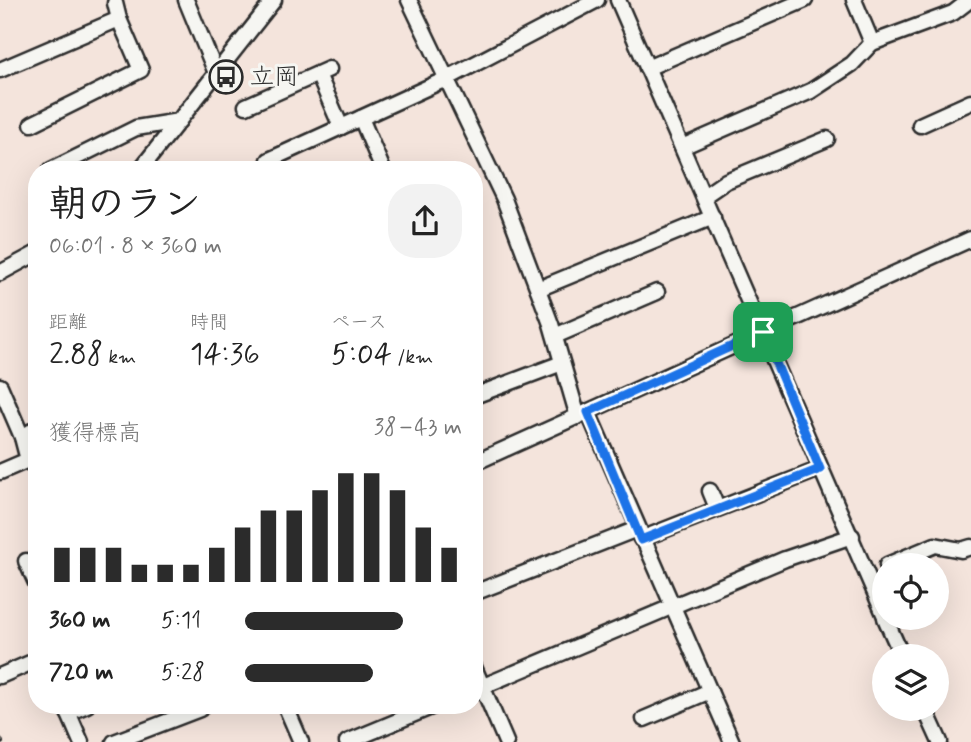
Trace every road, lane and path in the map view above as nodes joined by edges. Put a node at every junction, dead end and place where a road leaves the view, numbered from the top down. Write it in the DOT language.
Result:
graph roads {
  1 [pos="186,0"];
  2 [pos="274,0"];
  3 [pos="410,0"];
  4 [pos="597,0"];
  5 [pos="618,0"];
  6 [pos="854,0"];
  7 [pos="970,0"];
  8 [pos="801,1"];
  9 [pos="115,4"];
  10 [pos="118,19"];
  11 [pos="872,43"];
  12 [pos="647,68"];
  13 [pos="0,70"];
  14 [pos="216,74"];
  15 [pos="446,79"];
  16 [pos="971,102"];
  17 [pos="246,106"];
  18 [pos="361,118"];
  19 [pos="179,121"];
  20 [pos="32,124"];
  21 [pos="920,125"];
  22 [pos="341,127"];
  23 [pos="827,139"];
  24 [pos="682,147"];
  25 [pos="269,160"];
  26 [pos="60,161"];
  27 [pos="147,161"];
  28 [pos="379,161"];
  29 [pos="704,195"];
  30 [pos="713,217"];
  31 [pos="971,239"];
  32 [pos="28,258"];
  33 [pos="0,273"];
  34 [pos="538,289"];
  35 [pos="657,292"];
  36 [pos="763,332"];
  37 [pos="555,337"];
  38 [pos="562,363"];
  39 [pos="0,386"];
  40 [pos="483,394"];
  41 [pos="583,415"];
  42 [pos="28,433"];
  43 [pos="22,436"];
  44 [pos="483,459"];
  45 [pos="820,469"];
  46 [pos="0,472"];
  47 [pos="710,491"];
  48 [pos="717,508"];
  49 [pos="639,534"];
  50 [pos="852,536"];
  51 [pos="971,547"];
  52 [pos="925,553"];
  53 [pos="26,561"];
  54 [pos="28,565"];
  55 [pos="872,571"];
  56 [pos="866,574"];
  57 [pos="872,587"];
  58 [pos="483,590"];
  59 [pos="672,606"];
  60 [pos="28,664"];
  61 [pos="0,676"];
  62 [pos="483,686"];
  63 [pos="710,691"];
  64 [pos="483,698"];
  65 [pos="68,714"];
  66 [pos="289,714"];
  67 [pos="414,714"];
  68 [pos="195,715"];
  69 [pos="644,719"];
  70 [pos="930,721"];
  71 [pos="145,736"];
  72 [pos="81,742"];
  73 [pos="114,742"];
  74 [pos="301,742"];
  75 [pos="347,742"];
  76 [pos="506,742"];
  77 [pos="732,742"];
  78 [pos="940,742"];
  1 -- 14 [label="street"];
  2 -- 14 [label="street"];
  3 -- 15 [label="street"];
  4 -- 15 [label="street"];
  5 -- 12 [label="street"];
  6 -- 11 [label="street"];
  7 -- 11 [label="street"];
  8 -- 12 [label="street"];
  9 -- 10 [label="street"];
  10 -- 13 [label="street"];
  10 -- 20 [label="street"];
  11 -- 24 [label="street"];
  12 -- 24 [label="street"];
  14 -- 19 [label="street"];
  15 -- 18 [label="street"];
  15 -- 34 [label="street"];
  16 -- 21 [label="street"];
  17 -- 22 [label="street"];
  18 -- 22 [label="street"];
  18 -- 28 [label="street"];
  19 -- 26 [label="street"];
  19 -- 27 [label="street"];
  22 -- 25 [label="street"];
  23 -- 29 [label="street"];
  24 -- 29 [label="street"];
  29 -- 30 [label="street"];
  30 -- 34 [label="street"];
  30 -- 36 [label="street"];
  31 -- 36 [label="street"];
  32 -- 33 [label="street"];
  34 -- 37 [label="street"];
  35 -- 37 [label="street"];
  36 -- 41 [label="street"];
  36 -- 45 [label="street"];
  37 -- 38 [label="street"];
  38 -- 40 [label="street"];
  38 -- 41 [label="street"];
  39 -- 43 [label="street"];
  41 -- 44 [label="street"];
  41 -- 49 [label="street"];
  42 -- 43 [label="street"];
  43 -- 46 [label="street"];
  45 -- 48 [label="street"];
  45 -- 50 [label="street"];
  47 -- 48 [label="street"];
  48 -- 49 [label="street"];
  49 -- 58 [label="street"];
  49 -- 59 [label="street"];
  50 -- 56 [label="street"];
  50 -- 59 [label="street"];
  51 -- 52 [label="street"];
  53 -- 54 [label="street"];
  55 -- 56 [label="street"];
  56 -- 57 [label="street"];
  59 -- 62 [label="street"];
  59 -- 63 [label="street"];
  60 -- 61 [label="street"];
  63 -- 69 [label="street"];
  63 -- 77 [label="street"];
  64 -- 76 [label="street"];
  65 -- 72 [label="street"];
  66 -- 74 [label="street"];
  67 -- 75 [label="street"];
  68 -- 71 [label="street"];
  70 -- 78 [label="street"];
  71 -- 73 [label="street"];
}
